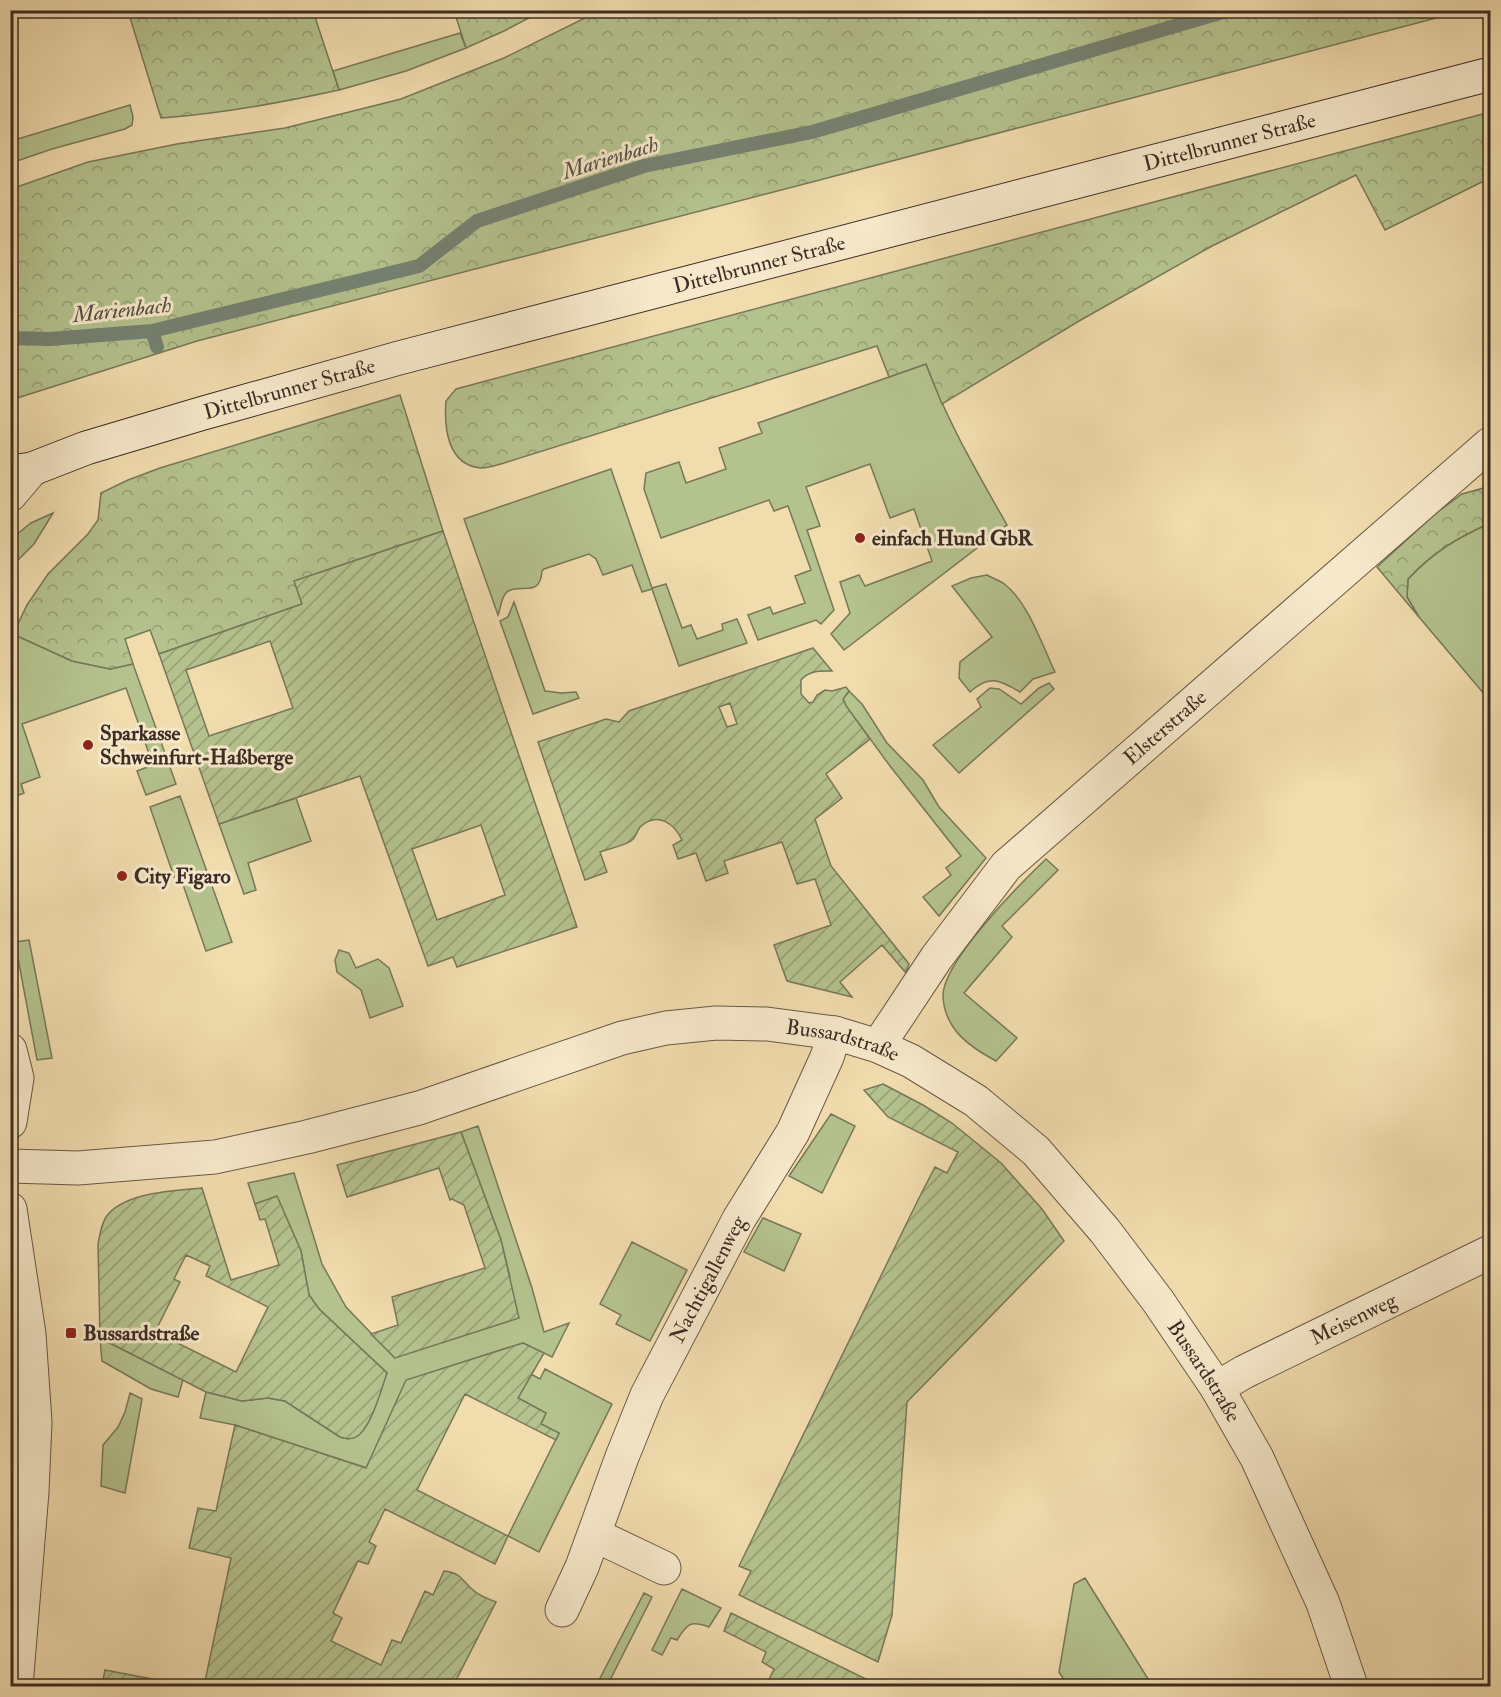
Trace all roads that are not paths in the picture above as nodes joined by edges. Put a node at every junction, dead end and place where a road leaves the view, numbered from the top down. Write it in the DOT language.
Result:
graph roads {
  1 [pos="1491,74"];
  2 [pos="1491,444"];
  3 [pos="18,475"];
  4 [pos="10,495"];
  5 [pos="836,1033"];
  6 [pos="878,1046"];
  7 [pos="10,1050"];
  8 [pos="10,1122"];
  9 [pos="10,1166"];
  10 [pos="10,1209"];
  11 [pos="1491,1252"];
  12 [pos="1217,1388"];
  13 [pos="595,1535"];
  14 [pos="664,1568"];
  15 [pos="562,1610"];
  16 [pos="16,1686"];
  17 [pos="1351,1686"];
  1 -- 3 [label="street, Dittelbrunner Straße"];
  2 -- 6 [label="street, Elsterstraße"];
  3 -- 4 [label="street"];
  5 -- 6 [label="street, Bussardstraße"];
  5 -- 9 [label="street, Bussardstraße"];
  5 -- 13 [label="street, Nachtigallenweg"];
  6 -- 12 [label="street, Bussardstraße"];
  7 -- 8 [label="street"];
  10 -- 16 [label="street"];
  11 -- 12 [label="street, Meisenweg"];
  12 -- 17 [label="street, Bussardstraße"];
  13 -- 14 [label="street"];
  13 -- 15 [label="street, Nachtigallenweg"];
}
